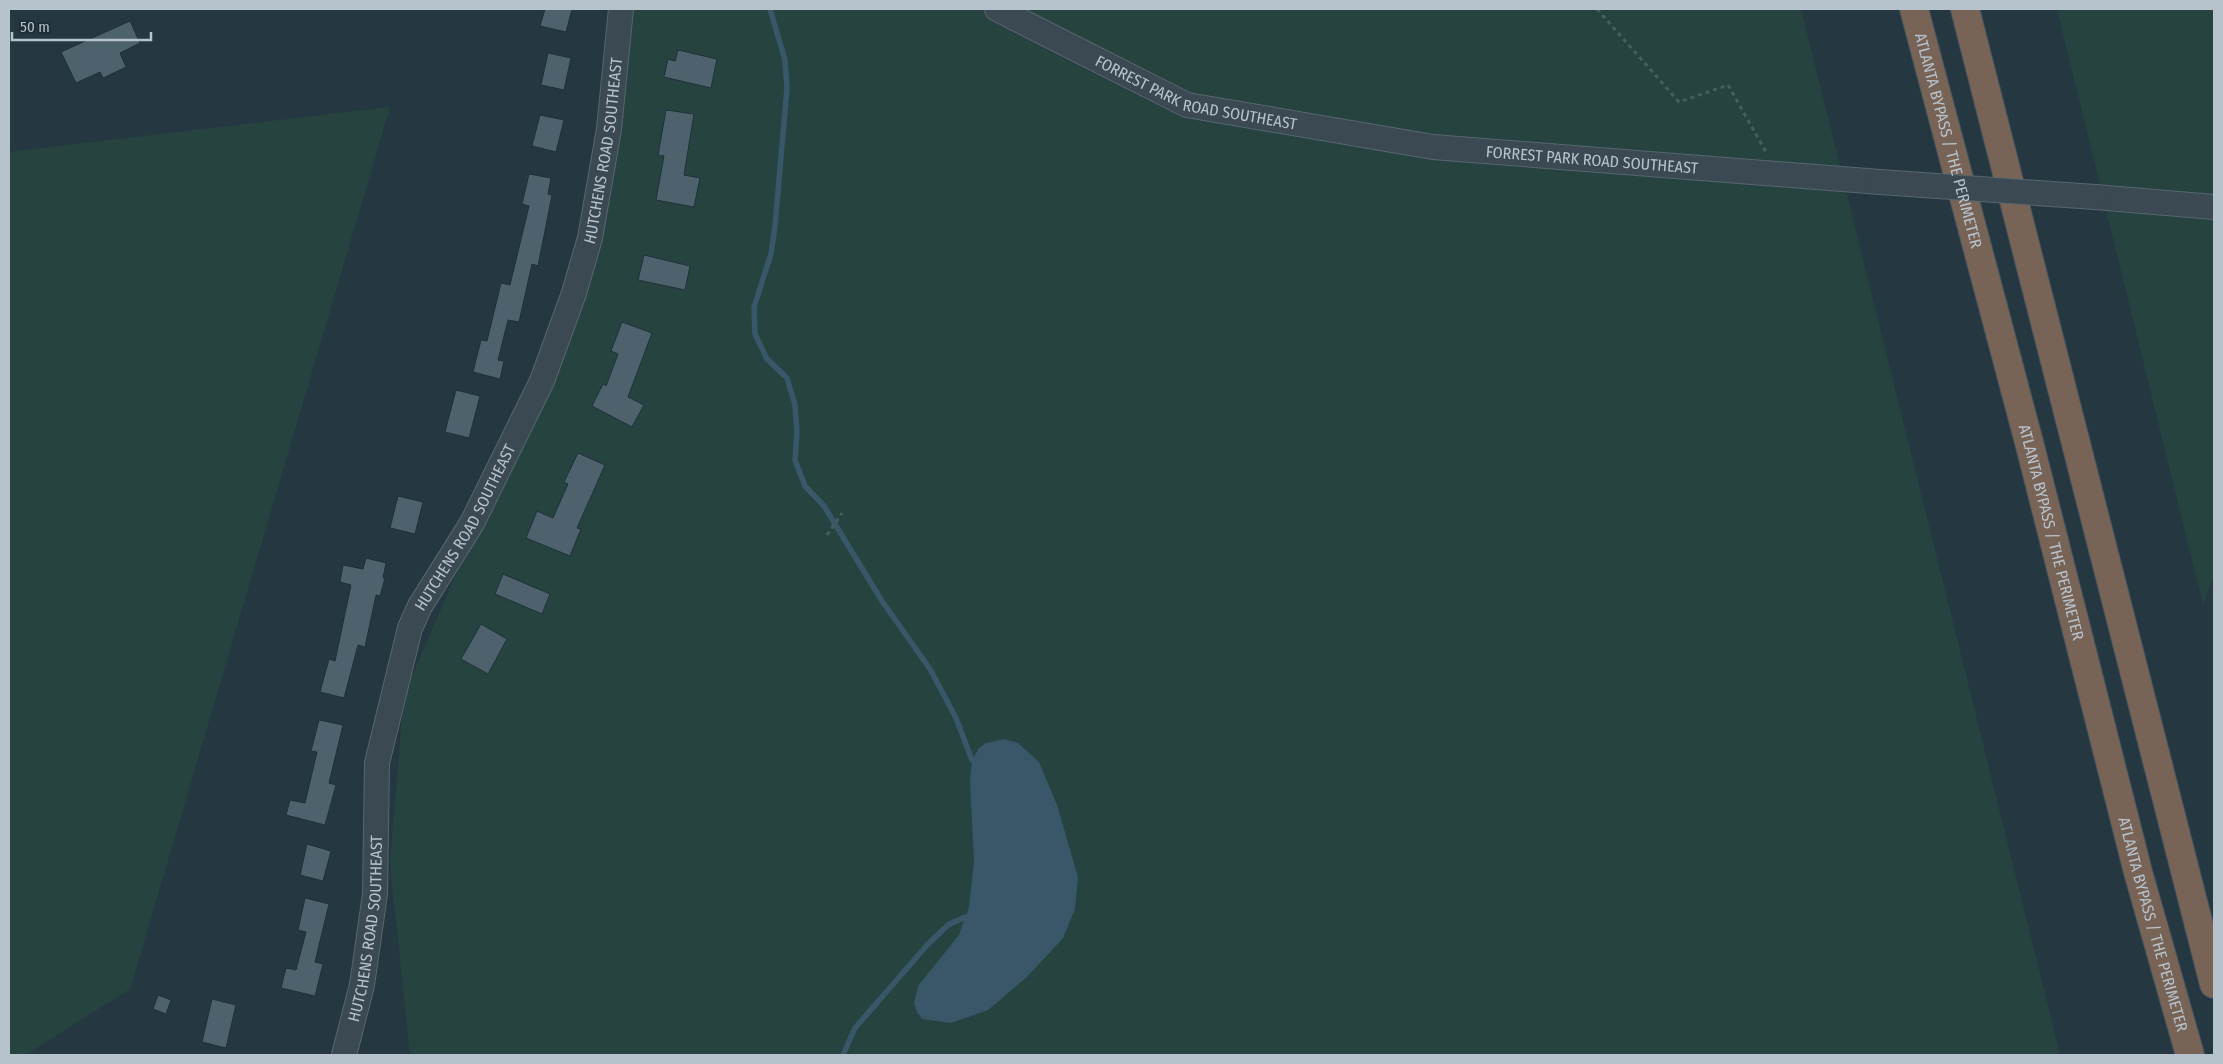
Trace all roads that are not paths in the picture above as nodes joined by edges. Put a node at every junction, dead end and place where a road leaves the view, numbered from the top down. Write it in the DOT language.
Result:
graph roads {
  1 [pos="621,9"];
  2 [pos="997,9"];
  3 [pos="1914,9"];
  4 [pos="1965,9"];
  5 [pos="2214,207"];
  6 [pos="2214,984"];
  7 [pos="344,1055"];
  8 [pos="2190,1055"];
  1 -- 7 [label="street, HUTCHENS ROAD SOUTHEAST"];
  2 -- 5 [label="street, FORREST PARK ROAD SOUTHEAST, bridge"];
  3 -- 8 [label="highway, ATLANTA BYPASS / THE PERIMETER"];
  4 -- 6 [label="highway"];
}
